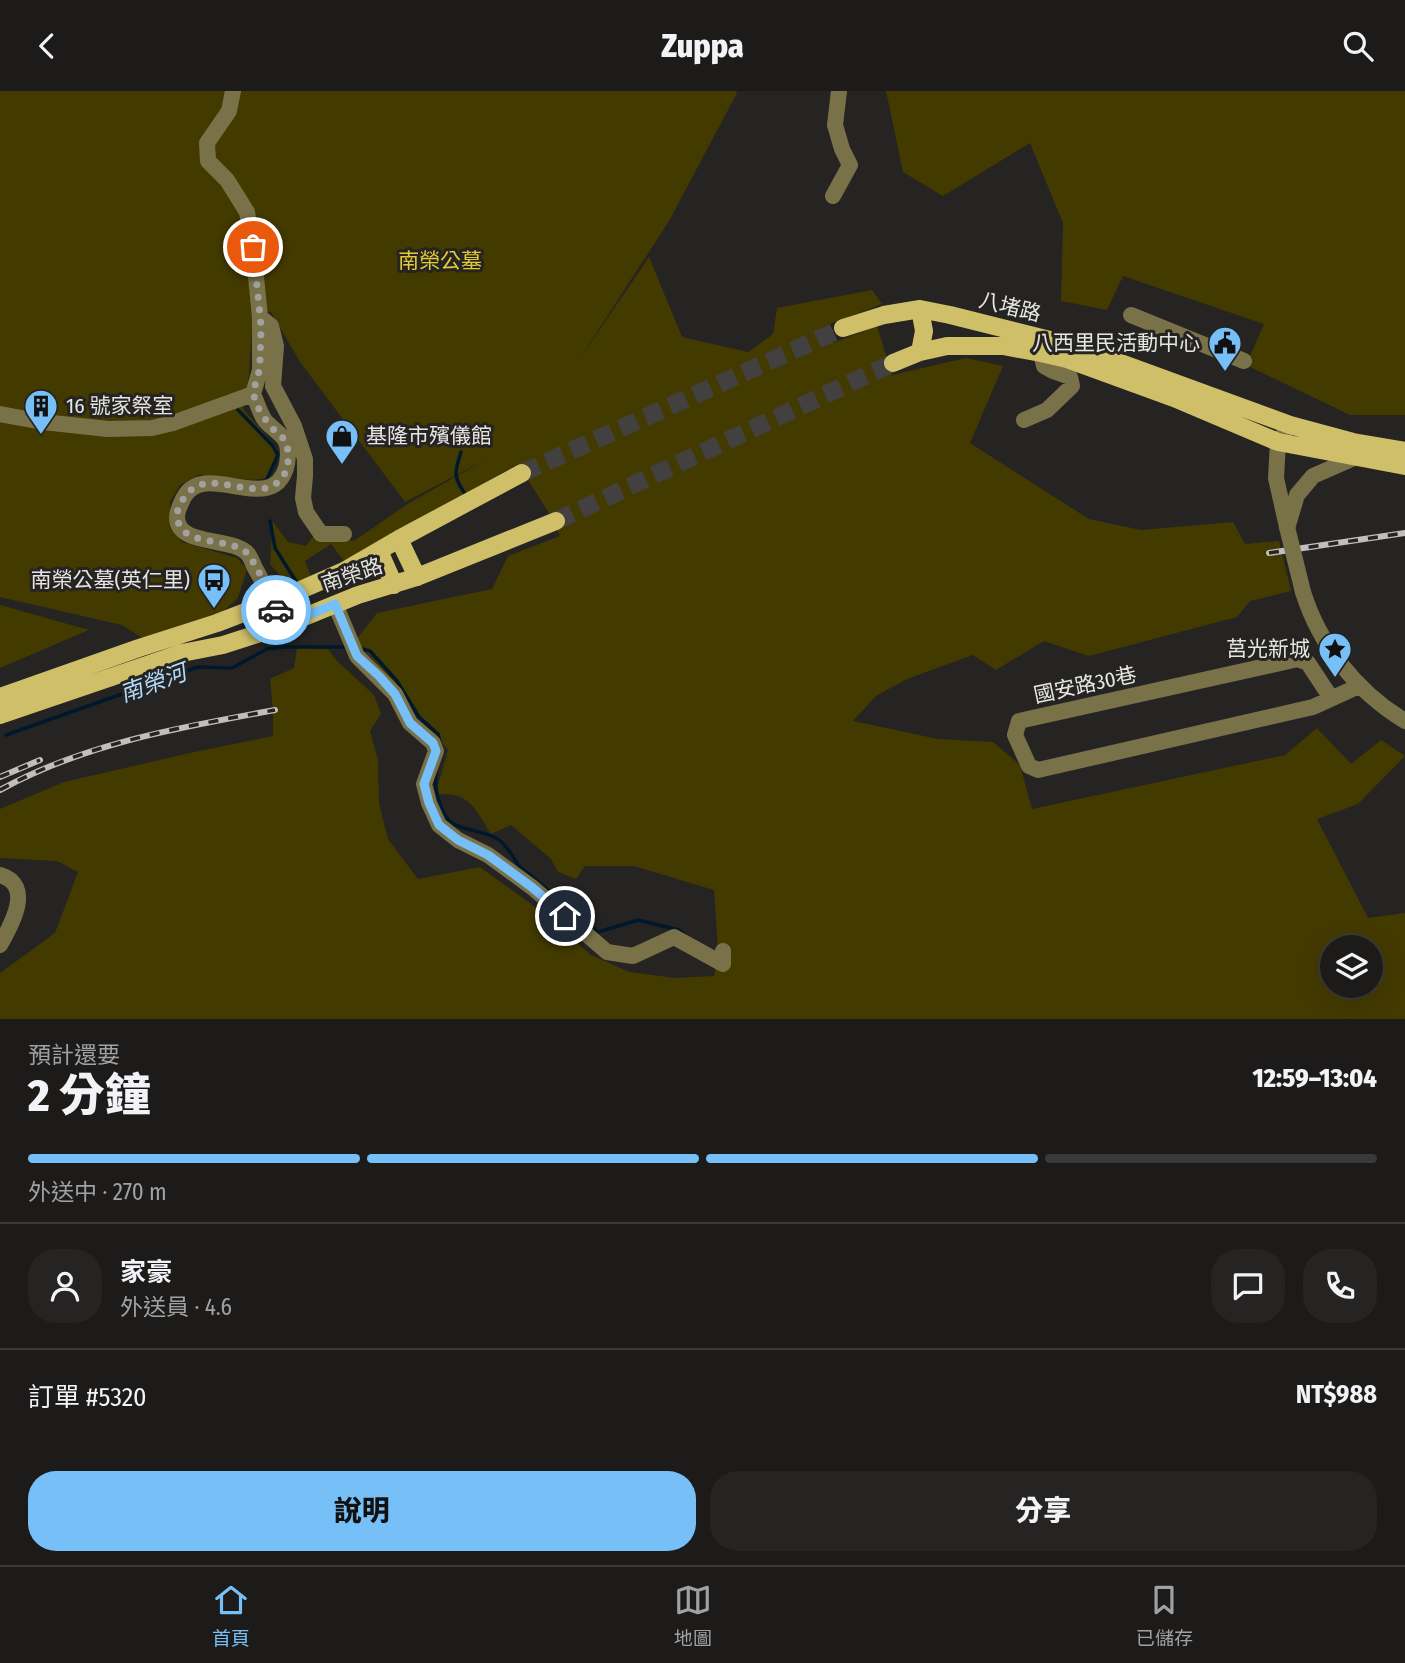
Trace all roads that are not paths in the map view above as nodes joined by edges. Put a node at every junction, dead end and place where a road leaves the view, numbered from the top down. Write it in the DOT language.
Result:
graph roads {
  1 [pos="233,91"];
  2 [pos="839,91"];
  3 [pos="833,196"];
  4 [pos="920,309"];
  5 [pos="950,315"];
  6 [pos="1131,316"];
  7 [pos="260,317"];
  8 [pos="843,328"];
  9 [pos="947,346"];
  10 [pos="920,352"];
  11 [pos="1041,353"];
  12 [pos="1244,362"];
  13 [pos="893,363"];
  14 [pos="253,394"];
  15 [pos="0,414"];
  16 [pos="1024,420"];
  17 [pos="1290,425"];
  18 [pos="1278,442"];
  19 [pos="1405,451"];
  20 [pos="1354,458"];
  21 [pos="1405,466"];
  22 [pos="522,473"];
  23 [pos="556,521"];
  24 [pos="1287,527"];
  25 [pos="344,534"];
  26 [pos="399,539"];
  27 [pos="379,551"];
  28 [pos="416,577"];
  29 [pos="394,585"];
  30 [pos="273,601"];
  31 [pos="335,604"];
  32 [pos="282,626"];
  33 [pos="1359,686"];
  34 [pos="0,697"];
  35 [pos="1331,698"];
  36 [pos="0,715"];
  37 [pos="1405,721"];
  38 [pos="0,875"];
  39 [pos="0,944"];
  40 [pos="721,959"];
  1 -- 7 [label="street"];
  2 -- 3 [label="street"];
  4 -- 5 [label="main road, 八堵路"];
  4 -- 8 [label="main road, 八堵路"];
  4 -- 10 [label="main road"];
  5 -- 9 [label="main road"];
  5 -- 17 [label="main road, 八堵路"];
  6 -- 12 [label="street"];
  7 -- 14 [label="street"];
  7 -- 25 [label="street"];
  9 -- 10 [label="main road, 八堵路"];
  9 -- 11 [label="main road, 八堵路"];
  10 -- 13 [label="main road, 八堵路"];
  11 -- 16 [label="street"];
  11 -- 18 [label="main road, 八堵路"];
  14 -- 15 [label="street"];
  14 -- 30 [label="street"];
  17 -- 18 [label="street"];
  17 -- 19 [label="main road, 八堵路"];
  18 -- 20 [label="main road, 八堵路"];
  18 -- 24 [label="street"];
  20 -- 21 [label="main road, 八堵路"];
  20 -- 24 [label="street"];
  22 -- 26 [label="main road, 南榮路"];
  23 -- 28 [label="main road, 南榮路"];
  24 -- 33 [label="street, bridge"];
  26 -- 27 [label="main road, 南榮路"];
  26 -- 28 [label="main road"];
  27 -- 29 [label="main road"];
  27 -- 30 [label="main road, 南榮路"];
  28 -- 29 [label="main road, 南榮路"];
  29 -- 31 [label="main road, 南榮路"];
  30 -- 32 [label="street"];
  30 -- 34 [label="main road, 南榮路"];
  31 -- 32 [label="main road, 南榮路"];
  31 -- 40 [label="street"];
  32 -- 36 [label="main road, 南榮路"];
  33 -- 35 [label="street, 國安路30巷"];
  33 -- 37 [label="street"];
  35 -- 35 [label="street, 國安路30巷"];
  38 -- 39 [label="street"];
}
